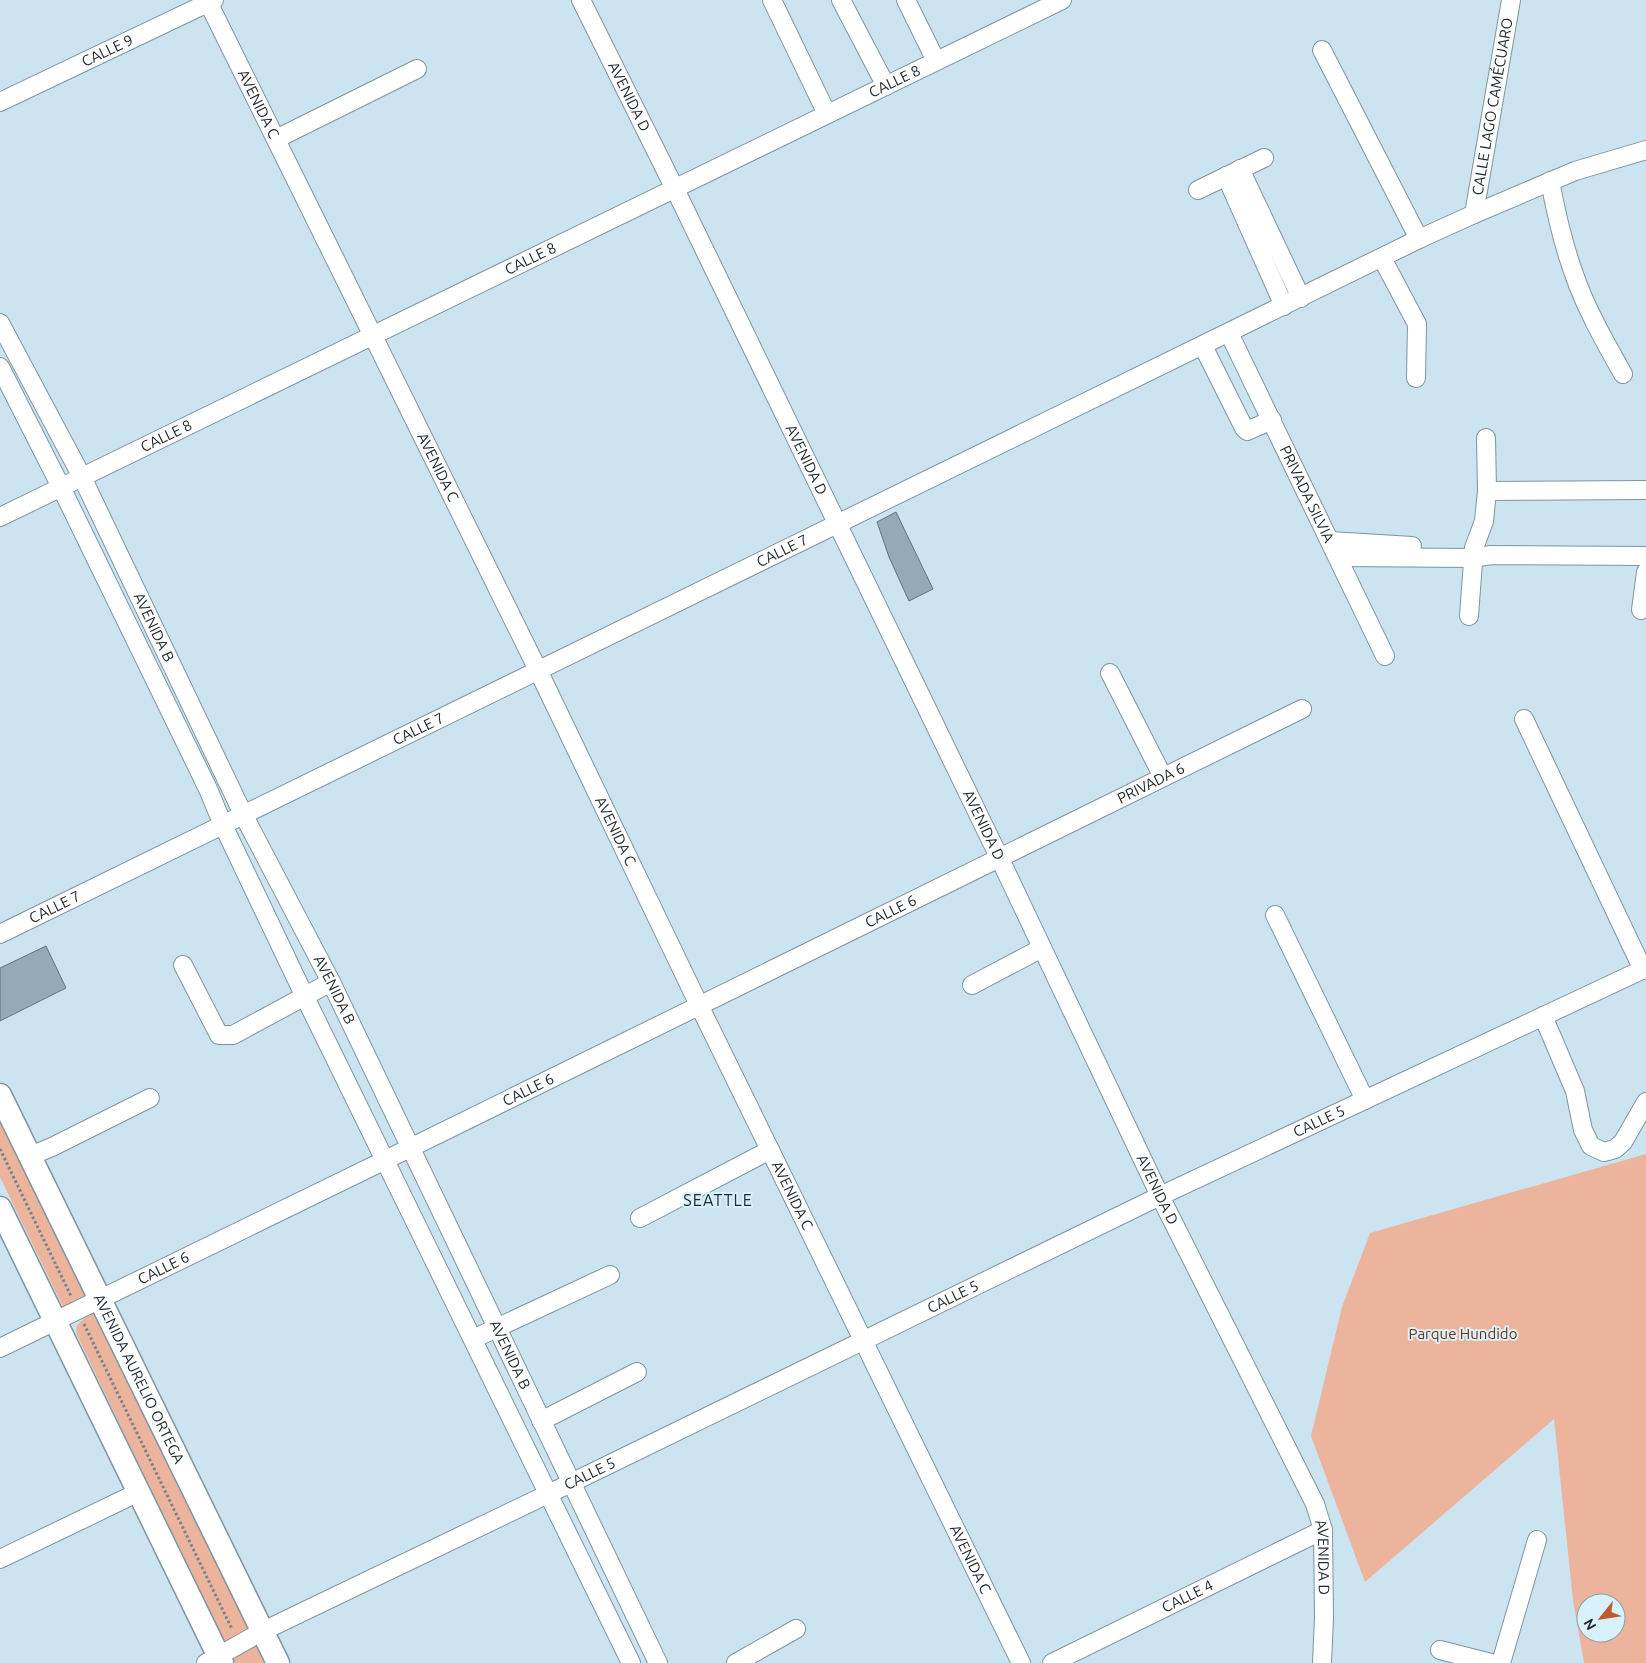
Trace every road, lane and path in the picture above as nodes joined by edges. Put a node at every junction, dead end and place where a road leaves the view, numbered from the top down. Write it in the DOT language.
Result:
graph roads {
  1 [pos="581,0"];
  2 [pos="772,0"];
  3 [pos="841,0"];
  4 [pos="906,0"];
  5 [pos="1062,0"];
  6 [pos="1511,0"];
  7 [pos="210,1"];
  8 [pos="1322,50"];
  9 [pos="936,61"];
  10 [pos="417,69"];
  11 [pos="886,86"];
  12 [pos="0,102"];
  13 [pos="827,114"];
  14 [pos="276,139"];
  15 [pos="1646,150"];
  16 [pos="1264,158"];
  17 [pos="1233,173"];
  18 [pos="1550,182"];
  19 [pos="675,189"];
  20 [pos="1198,190"];
  21 [pos="1474,214"];
  22 [pos="1419,239"];
  23 [pos="1382,258"];
  24 [pos="1301,298"];
  25 [pos="1284,306"];
  26 [pos="0,323"];
  27 [pos="1229,333"];
  28 [pos="373,335"];
  29 [pos="1202,346"];
  30 [pos="0,367"];
  31 [pos="1623,374"];
  32 [pos="1416,378"];
  33 [pos="1272,420"];
  34 [pos="1486,438"];
  35 [pos="82,477"];
  36 [pos="61,487"];
  37 [pos="1646,490"];
  38 [pos="1487,491"];
  39 [pos="0,517"];
  40 [pos="836,524"];
  41 [pos="1330,541"];
  42 [pos="1473,553"];
  43 [pos="1646,556"];
  44 [pos="1338,557"];
  45 [pos="1646,572"];
  46 [pos="1641,610"];
  47 [pos="1469,616"];
  48 [pos="150,619"];
  49 [pos="130,628"];
  50 [pos="1385,656"];
  51 [pos="538,670"];
  52 [pos="1110,673"];
  53 [pos="1302,709"];
  54 [pos="1524,719"];
  55 [pos="1163,777"];
  56 [pos="243,814"];
  57 [pos="223,825"];
  58 [pos="999,857"];
  59 [pos="1274,916"];
  60 [pos="0,934"];
  61 [pos="1042,948"];
  62 [pos="183,965"];
  63 [pos="1645,969"];
  64 [pos="331,982"];
  65 [pos="972,985"];
  66 [pos="305,997"];
  67 [pos="699,1005"];
  68 [pos="1543,1016"];
  69 [pos="0,1095"];
  70 [pos="150,1098"];
  71 [pos="1365,1100"];
  72 [pos="1646,1102"];
  73 [pos="410,1148"];
  74 [pos="0,1149"];
  75 [pos="770,1150"];
  76 [pos="30,1156"];
  77 [pos="385,1160"];
  78 [pos="1160,1196"];
  79 [pos="0,1208"];
  80 [pos="640,1218"];
  81 [pos="610,1275"];
  82 [pos="100,1300"];
  83 [pos="78,1310"];
  84 [pos="56,1321"];
  85 [pos="497,1328"];
  86 [pos="473,1339"];
  87 [pos="863,1340"];
  88 [pos="0,1348"];
  89 [pos="637,1372"];
  90 [pos="541,1421"];
  91 [pos="571,1483"];
  92 [pos="139,1492"];
  93 [pos="549,1493"];
  94 [pos="1323,1530"];
  95 [pos="1537,1540"];
  96 [pos="0,1559"];
  97 [pos="634,1614"];
  98 [pos="612,1624"];
  99 [pos="796,1629"];
  100 [pos="263,1631"];
  101 [pos="240,1645"];
  102 [pos="1440,1650"];
  103 [pos="216,1661"];
  104 [pos="278,1663"];
  105 [pos="631,1663"];
  106 [pos="658,1663"];
  107 [pos="736,1663"];
  108 [pos="1021,1663"];
  109 [pos="1052,1663"];
  110 [pos="1322,1663"];
  111 [pos="1491,1663"];
  112 [pos="1501,1663"];
  1 -- 19 [label="street, AVENIDA D"];
  2 -- 13 [label="street"];
  3 -- 11 [label="street"];
  4 -- 9 [label="street"];
  5 -- 9 [label="street, CALLE 8"];
  6 -- 21 [label="street, CALLE LAGO CAMÉCUARO"];
  7 -- 12 [label="street, CALLE 9"];
  7 -- 14 [label="street, AVENIDA C"];
  8 -- 22 [label="street"];
  9 -- 11 [label="street, CALLE 8"];
  10 -- 14 [label="street"];
  11 -- 13 [label="street, CALLE 8"];
  13 -- 19 [label="street, CALLE 8"];
  14 -- 28 [label="street, AVENIDA C"];
  15 -- 18 [label="street, CALLE 7"];
  16 -- 17 [label="street"];
  17 -- 20 [label="street"];
  17 -- 24 [label="street"];
  17 -- 25 [label="street"];
  18 -- 21 [label="street, CALLE 7"];
  18 -- 31 [label="street"];
  19 -- 28 [label="street, CALLE 8"];
  19 -- 40 [label="street, AVENIDA D"];
  21 -- 22 [label="street, CALLE 7"];
  22 -- 23 [label="street, CALLE 7"];
  23 -- 24 [label="street, CALLE 7"];
  23 -- 32 [label="street"];
  24 -- 25 [label="street, CALLE 7"];
  25 -- 27 [label="street, CALLE 7"];
  26 -- 35 [label="street, AVENIDA B"];
  27 -- 29 [label="street, CALLE 7"];
  27 -- 33 [label="street, PRIVADA SILVIA"];
  28 -- 35 [label="street, CALLE 8"];
  28 -- 51 [label="street, AVENIDA C"];
  29 -- 33 [label="street"];
  29 -- 40 [label="street, CALLE 7"];
  30 -- 36 [label="street, AVENIDA B"];
  33 -- 41 [label="street, PRIVADA SILVIA"];
  34 -- 38 [label="street"];
  35 -- 36 [label="street, CALLE 8"];
  35 -- 48 [label="street, AVENIDA B"];
  36 -- 39 [label="street, CALLE 8"];
  36 -- 49 [label="street, AVENIDA B"];
  37 -- 38 [label="street"];
  38 -- 42 [label="street"];
  40 -- 51 [label="street, CALLE 7"];
  40 -- 58 [label="street, AVENIDA D"];
  41 -- 42 [label="street"];
  41 -- 44 [label="street, PRIVADA SILVIA"];
  42 -- 43 [label="street"];
  42 -- 44 [label="street"];
  42 -- 47 [label="street"];
  44 -- 50 [label="street, PRIVADA SILVIA"];
  45 -- 46 [label="street"];
  48 -- 49 [label="street"];
  48 -- 56 [label="street, AVENIDA B"];
  49 -- 57 [label="street, AVENIDA B"];
  51 -- 56 [label="street, CALLE 7"];
  51 -- 67 [label="street, AVENIDA C"];
  52 -- 55 [label="street"];
  53 -- 55 [label="street, PRIVADA 6"];
  54 -- 63 [label="street"];
  55 -- 58 [label="street, PRIVADA 6"];
  56 -- 57 [label="street, CALLE 7"];
  56 -- 64 [label="street, AVENIDA B"];
  57 -- 60 [label="street, CALLE 7"];
  57 -- 66 [label="street, AVENIDA B"];
  58 -- 61 [label="street, AVENIDA D"];
  58 -- 67 [label="street, CALLE 6"];
  59 -- 71 [label="street"];
  61 -- 65 [label="street"];
  61 -- 78 [label="street, AVENIDA D"];
  62 -- 66 [label="street"];
  63 -- 68 [label="street, CALLE 5"];
  64 -- 66 [label="street"];
  64 -- 73 [label="street, AVENIDA B"];
  66 -- 77 [label="street, AVENIDA B"];
  67 -- 73 [label="street, CALLE 6"];
  67 -- 75 [label="street, AVENIDA C"];
  68 -- 71 [label="street, CALLE 5"];
  68 -- 72 [label="street"];
  69 -- 76 [label="main road, AVENIDA AURELIO ORTEGA"];
  70 -- 76 [label="street"];
  71 -- 78 [label="street, CALLE 5"];
  73 -- 77 [label="street, CALLE 6"];
  73 -- 85 [label="street, AVENIDA B"];
  74 -- 83 [label="path"];
  75 -- 80 [label="street"];
  75 -- 87 [label="street, AVENIDA C"];
  76 -- 82 [label="main road, AVENIDA AURELIO ORTEGA"];
  77 -- 82 [label="street, CALLE 6"];
  77 -- 86 [label="street, AVENIDA B"];
  78 -- 87 [label="street, CALLE 5"];
  78 -- 94 [label="street, AVENIDA D"];
  79 -- 84 [label="main road"];
  81 -- 85 [label="street"];
  82 -- 83 [label="street, CALLE 6"];
  82 -- 100 [label="main road, AVENIDA AURELIO ORTEGA"];
  83 -- 84 [label="street, CALLE 6"];
  83 -- 101 [label="path"];
  84 -- 88 [label="street, CALLE 6"];
  84 -- 92 [label="main road"];
  85 -- 86 [label="street"];
  85 -- 90 [label="street, AVENIDA B"];
  86 -- 93 [label="street, AVENIDA B"];
  87 -- 91 [label="street, CALLE 5"];
  87 -- 108 [label="street, AVENIDA C"];
  89 -- 90 [label="street"];
  90 -- 91 [label="street, AVENIDA B"];
  91 -- 93 [label="street, CALLE 5"];
  91 -- 97 [label="street, AVENIDA B"];
  92 -- 96 [label="street"];
  92 -- 103 [label="main road"];
  93 -- 98 [label="street, AVENIDA B"];
  93 -- 100 [label="street, CALLE 5"];
  94 -- 109 [label="street, CALLE 4"];
  94 -- 110 [label="street, AVENIDA D"];
  95 -- 112 [label="street"];
  97 -- 98 [label="street"];
  97 -- 106 [label="street, AVENIDA B"];
  98 -- 105 [label="street, AVENIDA B"];
  99 -- 107 [label="street"];
  100 -- 101 [label="street, CALLE 5"];
  100 -- 104 [label="main road, AVENIDA AURELIO ORTEGA"];
  101 -- 103 [label="street, CALLE 5"];
  102 -- 111 [label="street"];
}
